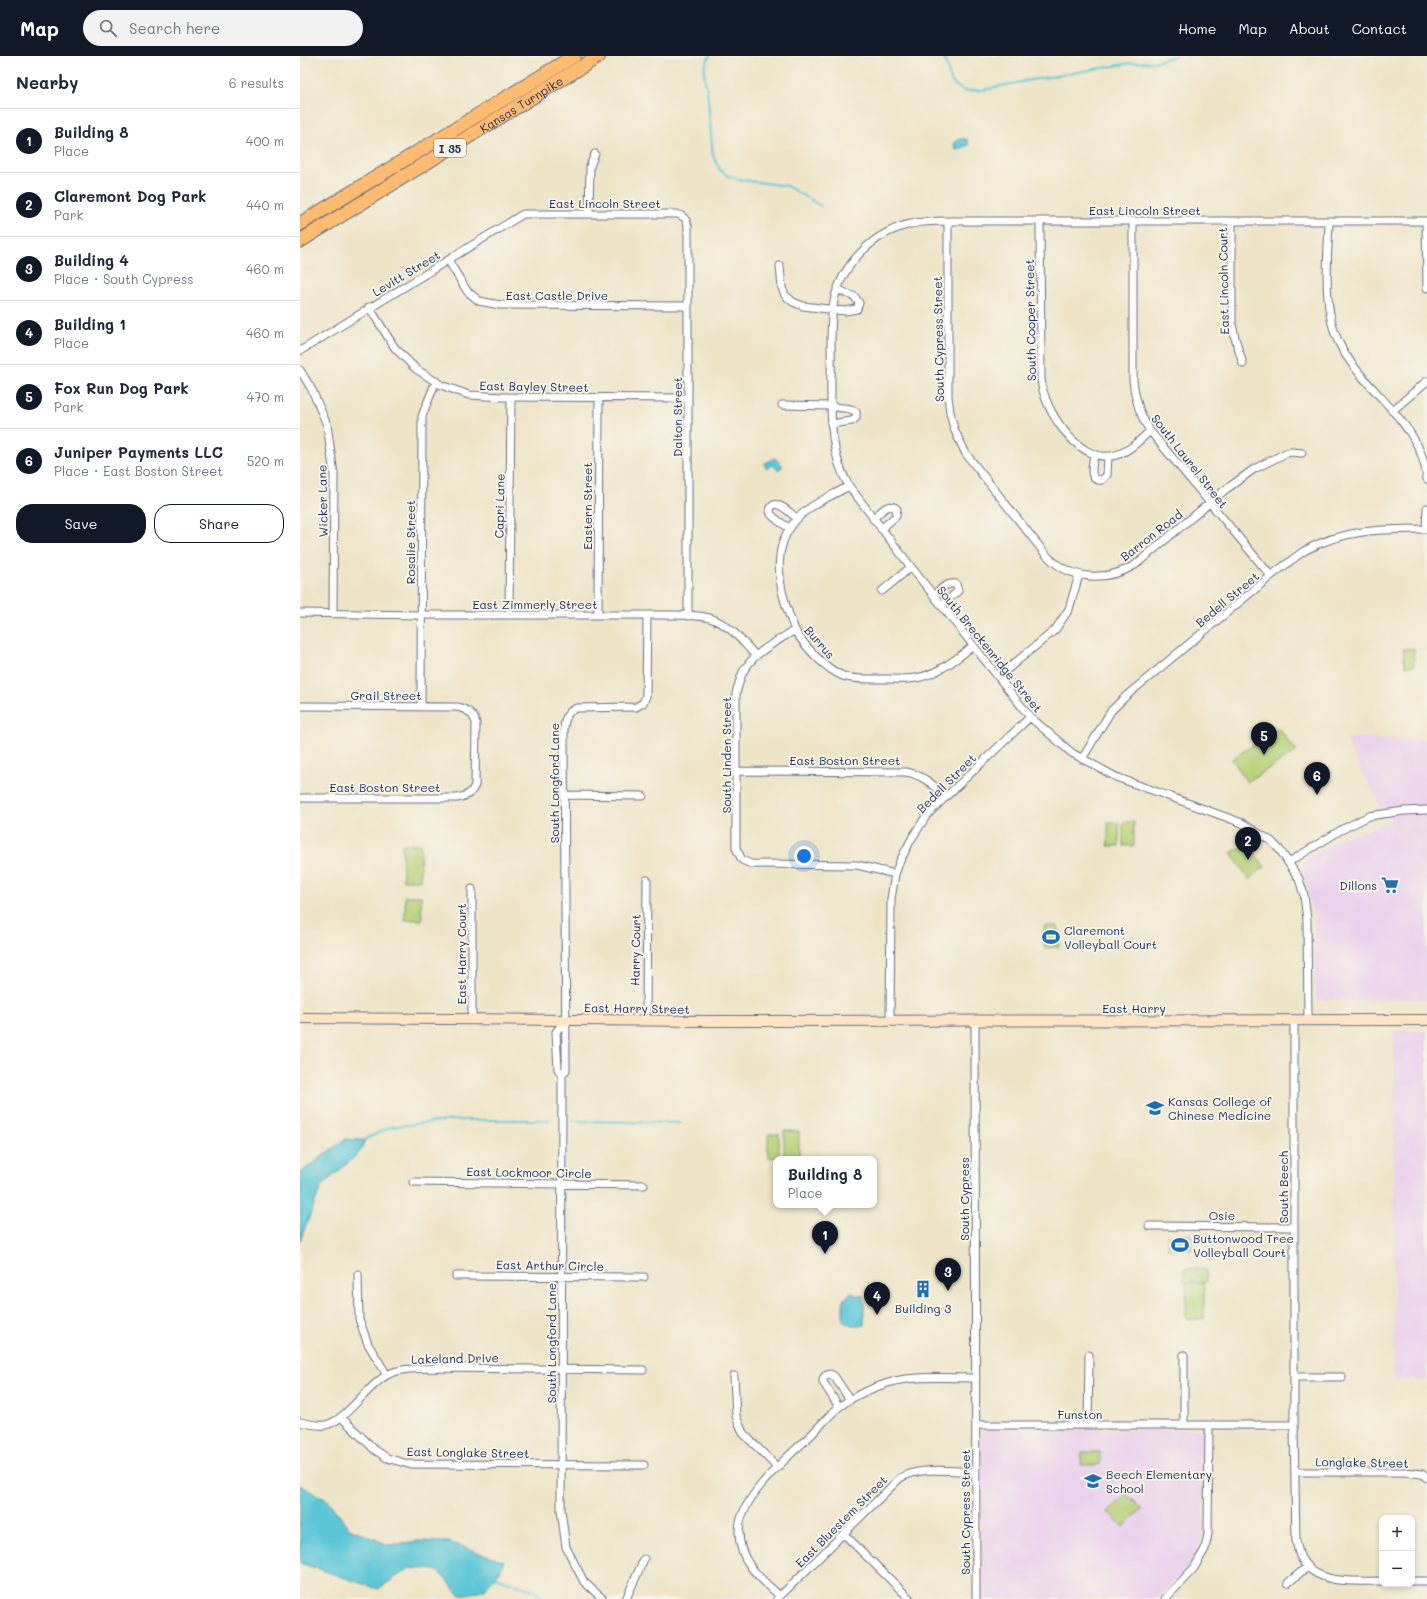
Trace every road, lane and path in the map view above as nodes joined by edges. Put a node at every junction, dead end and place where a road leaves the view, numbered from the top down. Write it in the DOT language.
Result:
graph roads {
  1 [pos="574,56"];
  2 [pos="599,56"];
  3 [pos="595,154"];
  4 [pos="523,214"];
  5 [pos="589,214"];
  6 [pos="685,218"];
  7 [pos="948,221"];
  8 [pos="1040,221"];
  9 [pos="1133,221"];
  10 [pos="1232,221"];
  11 [pos="1329,221"];
  12 [pos="1427,221"];
  13 [pos="300,224"];
  14 [pos="300,240"];
  15 [pos="868,245"];
  16 [pos="448,260"];
  17 [pos="780,266"];
  18 [pos="1427,288"];
  19 [pos="838,289"];
  20 [pos="688,306"];
  21 [pos="369,307"];
  22 [pos="833,309"];
  23 [pos="300,351"];
  24 [pos="1243,364"];
  25 [pos="300,370"];
  26 [pos="436,381"];
  27 [pos="1427,382"];
  28 [pos="511,397"];
  29 [pos="599,398"];
  30 [pos="688,398"];
  31 [pos="782,405"];
  32 [pos="831,406"];
  33 [pos="1392,411"];
  34 [pos="831,424"];
  35 [pos="1150,431"];
  36 [pos="1302,453"];
  37 [pos="1094,454"];
  38 [pos="1108,456"];
  39 [pos="1427,479"];
  40 [pos="849,486"];
  41 [pos="1210,503"];
  42 [pos="1427,508"];
  43 [pos="797,518"];
  44 [pos="873,519"];
  45 [pos="789,528"];
  46 [pos="881,529"];
  47 [pos="1427,529"];
  48 [pos="911,568"];
  49 [pos="1079,575"];
  50 [pos="1271,576"];
  51 [pos="882,591"];
  52 [pos="934,596"];
  53 [pos="942,606"];
  54 [pos="300,613"];
  55 [pos="333,614"];
  56 [pos="509,614"];
  57 [pos="421,615"];
  58 [pos="598,615"];
  59 [pos="647,615"];
  60 [pos="688,616"];
  61 [pos="795,630"];
  62 [pos="973,646"];
  63 [pos="755,655"];
  64 [pos="998,677"];
  65 [pos="300,706"];
  66 [pos="421,706"];
  67 [pos="1030,717"];
  68 [pos="1082,759"];
  69 [pos="736,771"];
  70 [pos="470,793"];
  71 [pos="565,795"];
  72 [pos="643,796"];
  73 [pos="946,796"];
  74 [pos="300,798"];
  75 [pos="1427,810"];
  76 [pos="1289,862"];
  77 [pos="895,874"];
  78 [pos="647,880"];
  79 [pos="472,889"];
  80 [pos="300,1018"];
  81 [pos="472,1020"];
  82 [pos="565,1020"];
  83 [pos="1427,1020"];
  84 [pos="646,1021"];
  85 [pos="890,1021"];
  86 [pos="974,1021"];
  87 [pos="1294,1021"];
  88 [pos="1308,1021"];
  89 [pos="414,1182"];
  90 [pos="562,1184"];
  91 [pos="644,1185"];
  92 [pos="1149,1226"];
  93 [pos="1294,1226"];
  94 [pos="358,1274"];
  95 [pos="456,1276"];
  96 [pos="562,1276"];
  97 [pos="644,1277"];
  98 [pos="1089,1355"];
  99 [pos="1184,1355"];
  100 [pos="562,1369"];
  101 [pos="643,1370"];
  102 [pos="387,1375"];
  103 [pos="734,1376"];
  104 [pos="1294,1377"];
  105 [pos="1342,1377"];
  106 [pos="976,1378"];
  107 [pos="850,1400"];
  108 [pos="840,1406"];
  109 [pos="342,1418"];
  110 [pos="300,1422"];
  111 [pos="976,1424"];
  112 [pos="1088,1425"];
  113 [pos="1184,1425"];
  114 [pos="1209,1425"];
  115 [pos="1294,1425"];
  116 [pos="561,1465"];
  117 [pos="644,1465"];
  118 [pos="778,1467"];
  119 [pos="976,1472"];
  120 [pos="1295,1472"];
  121 [pos="1427,1478"];
  122 [pos="844,1534"];
  123 [pos="644,1559"];
  124 [pos="1308,1566"];
  125 [pos="1379,1581"];
  126 [pos="1415,1581"];
  127 [pos="1427,1581"];
  128 [pos="1288,1583"];
  129 [pos="779,1598"];
  130 [pos="603,1599"];
  131 [pos="626,1599"];
  132 [pos="910,1599"];
  133 [pos="976,1599"];
  134 [pos="1165,1599"];
  1 -- 13 [label="highway, Kansas Turnpike / I 35"];
  2 -- 14 [label="highway, Kansas Turnpike / I 35"];
  3 -- 5 [label="street"];
  4 -- 5 [label="street, East Lincoln Street"];
  4 -- 16 [label="street, Levitt Street"];
  5 -- 6 [label="street, East Lincoln Street"];
  6 -- 20 [label="street, Dalton Street"];
  7 -- 8 [label="street, East Lincoln Street"];
  7 -- 15 [label="street, East Lincoln Street"];
  7 -- 49 [label="street, South Cypress Street"];
  8 -- 9 [label="street, East Lincoln Street"];
  8 -- 37 [label="street, South Cooper Street"];
  9 -- 10 [label="street, East Lincoln Street"];
  9 -- 35 [label="street, South Laurel Street"];
  10 -- 11 [label="street, East Lincoln Street"];
  10 -- 24 [label="street, East Lincoln Court"];
  11 -- 12 [label="street, East Lincoln Street"];
  11 -- 33 [label="street"];
  12 -- 18 [label="street"];
  15 -- 19 [label="street, South Breckenridge Street"];
  16 -- 20 [label="street, East Castle Drive"];
  16 -- 21 [label="street, Levitt Street"];
  17 -- 22 [label="street"];
  19 -- 22 [label="street, South Breckenridge Street"];
  19 -- 22 [label="street"];
  20 -- 30 [label="street, Dalton Street"];
  21 -- 23 [label="street, Levitt Street"];
  21 -- 26 [label="street, East Bayley Street"];
  22 -- 32 [label="street, South Breckenridge Street"];
  25 -- 55 [label="street, Wicker Lane"];
  26 -- 28 [label="street, East Bayley Street"];
  26 -- 57 [label="street, Rosalie Street"];
  27 -- 33 [label="street"];
  28 -- 29 [label="street, East Bayley Street"];
  28 -- 56 [label="street, Capri Lane"];
  29 -- 30 [label="street, East Bayley Street"];
  29 -- 58 [label="street, Eastern Street"];
  30 -- 60 [label="street, Dalton Street"];
  31 -- 32 [label="street"];
  32 -- 34 [label="street, South Breckenridge Street"];
  32 -- 34 [label="street"];
  33 -- 39 [label="street"];
  34 -- 40 [label="street, South Breckenridge Street"];
  35 -- 38 [label="street, South Cooper Street"];
  35 -- 41 [label="street, South Laurel Street"];
  36 -- 41 [label="street, Barron Road"];
  37 -- 38 [label="street, South Cooper Street"];
  37 -- 38 [label="street"];
  40 -- 43 [label="street, Burrus"];
  40 -- 44 [label="street, South Breckenridge Street"];
  41 -- 49 [label="street, Barron Road"];
  41 -- 50 [label="street, South Laurel Street"];
  42 -- 47 [label="street"];
  43 -- 45 [label="street, Burrus"];
  43 -- 45 [label="street"];
  44 -- 46 [label="street, South Breckenridge Street"];
  44 -- 46 [label="street"];
  45 -- 61 [label="street, Burrus"];
  46 -- 48 [label="street, South Breckenridge Street"];
  47 -- 50 [label="street, Bedell Street"];
  48 -- 51 [label="street"];
  48 -- 52 [label="street, South Breckenridge Street"];
  49 -- 64 [label="street"];
  50 -- 68 [label="street, Bedell Street"];
  52 -- 53 [label="street, South Breckenridge Street"];
  52 -- 53 [label="street"];
  53 -- 62 [label="street, South Breckenridge Street"];
  54 -- 55 [label="street, East Zimmerly Street"];
  55 -- 57 [label="street, East Zimmerly Street"];
  56 -- 57 [label="street, East Zimmerly Street"];
  56 -- 58 [label="street, East Zimmerly Street"];
  57 -- 66 [label="street, Rosalie Street"];
  58 -- 59 [label="street, East Zimmerly Street"];
  59 -- 60 [label="street, East Zimmerly Street"];
  59 -- 71 [label="street, South Longford Lane"];
  60 -- 63 [label="street, East Zimmerly Street"];
  61 -- 62 [label="street, Burrus"];
  61 -- 63 [label="street, South Linden Street"];
  62 -- 64 [label="street, South Breckenridge Street"];
  63 -- 69 [label="street, South Linden Street"];
  64 -- 67 [label="street, South Breckenridge Street"];
  65 -- 66 [label="street, Grail Street"];
  66 -- 70 [label="street, Grail Street"];
  67 -- 68 [label="street, South Breckenridge Street"];
  67 -- 73 [label="street, Bedell Street"];
  68 -- 76 [label="street, South Breckenridge Street"];
  69 -- 73 [label="street, East Boston Street"];
  69 -- 77 [label="street, South Linden Street"];
  70 -- 74 [label="street, East Boston Street"];
  71 -- 72 [label="street"];
  71 -- 82 [label="street, South Longford Lane"];
  73 -- 77 [label="street, Bedell Street"];
  75 -- 76 [label="street"];
  76 -- 88 [label="street, South Breckenridge Street"];
  77 -- 85 [label="street, Bedell Street"];
  78 -- 84 [label="street, Harry Court"];
  79 -- 81 [label="street, East Harry Court"];
  80 -- 81 [label="main road, East Harry Street"];
  81 -- 82 [label="main road, East Harry Street"];
  82 -- 84 [label="main road, East Harry Street"];
  82 -- 90 [label="street, South Longford Lane"];
  83 -- 88 [label="main road"];
  84 -- 85 [label="main road, East Harry Street"];
  85 -- 86 [label="main road, East Harry Street"];
  86 -- 87 [label="main road, East Harry"];
  86 -- 106 [label="street, South Cypress"];
  87 -- 88 [label="main road"];
  87 -- 93 [label="street, South Beech"];
  89 -- 90 [label="street, East Lockmoor Circle"];
  90 -- 91 [label="street, East Lockmoor Circle"];
  90 -- 96 [label="street, South Longford Lane"];
  92 -- 93 [label="street, Osie"];
  93 -- 104 [label="street, South Beech"];
  94 -- 102 [label="street"];
  95 -- 96 [label="street, East Arthur Circle"];
  96 -- 97 [label="street, East Arthur Circle"];
  96 -- 100 [label="street, South Longford Lane"];
  98 -- 112 [label="street"];
  99 -- 113 [label="street"];
  100 -- 101 [label="street, Lakeland Drive"];
  100 -- 102 [label="street, Lakeland Drive"];
  100 -- 116 [label="street, South Longford Lane"];
  102 -- 109 [label="street, Lakeland Drive"];
  103 -- 118 [label="street"];
  104 -- 105 [label="street"];
  104 -- 115 [label="street, South Beech"];
  106 -- 107 [label="street"];
  106 -- 111 [label="street, South Cypress"];
  107 -- 108 [label="street"];
  107 -- 108 [label="street"];
  108 -- 118 [label="street"];
  109 -- 110 [label="street"];
  109 -- 116 [label="street, East Longlake Street"];
  111 -- 112 [label="street, Funston"];
  111 -- 119 [label="street, South Cypress Street"];
  112 -- 113 [label="street, Funston"];
  113 -- 114 [label="street, Funston"];
  114 -- 115 [label="street"];
  114 -- 134 [label="street"];
  115 -- 120 [label="street, South Beech"];
  116 -- 117 [label="street, East Longlake Street"];
  116 -- 130 [label="street, South Longford Lane"];
  118 -- 129 [label="street"];
  119 -- 122 [label="street, East Bluestem Street"];
  119 -- 133 [label="street, South Cypress Street"];
  120 -- 121 [label="street, Longlake Street"];
  120 -- 124 [label="street, South Beech"];
  122 -- 129 [label="street, East Bluestem Street"];
  122 -- 132 [label="street"];
  123 -- 131 [label="street"];
  124 -- 125 [label="street"];
  124 -- 128 [label="street"];
  126 -- 127 [label="street"];
}
